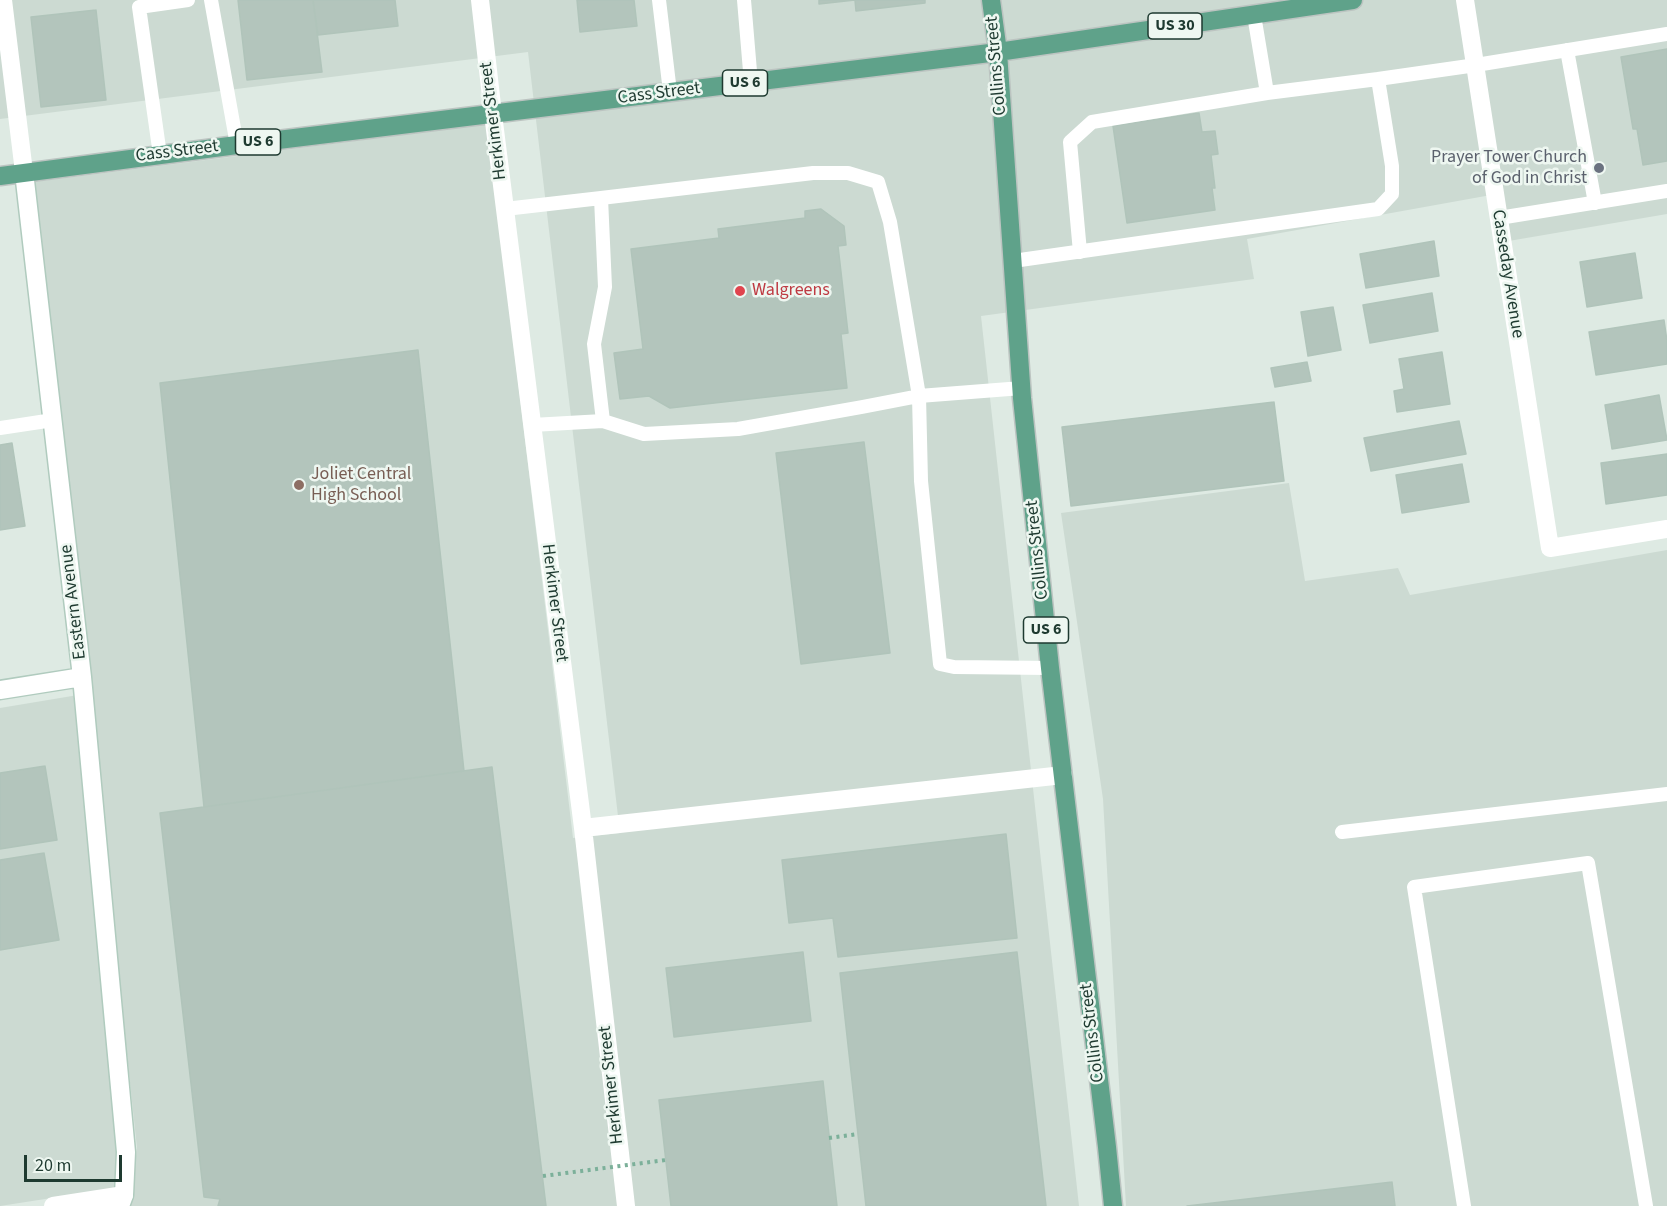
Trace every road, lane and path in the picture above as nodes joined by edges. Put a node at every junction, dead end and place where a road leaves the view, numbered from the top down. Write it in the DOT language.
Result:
graph roads {
  1 [pos="3,0"];
  2 [pos="188,0"];
  3 [pos="211,0"];
  4 [pos="480,0"];
  5 [pos="659,0"];
  6 [pos="744,0"];
  7 [pos="991,0"];
  8 [pos="1353,0"];
  9 [pos="1465,0"];
  10 [pos="1254,15"];
  11 [pos="1667,34"];
  12 [pos="1567,50"];
  13 [pos="998,52"];
  14 [pos="1476,65"];
  15 [pos="1378,79"];
  16 [pos="751,83"];
  17 [pos="670,92"];
  18 [pos="1268,93"];
  19 [pos="493,114"];
  20 [pos="237,144"];
  21 [pos="160,155"];
  22 [pos="24,172"];
  23 [pos="0,176"];
  24 [pos="1667,191"];
  25 [pos="601,198"];
  26 [pos="1595,203"];
  27 [pos="505,209"];
  28 [pos="1499,219"];
  29 [pos="1080,252"];
  30 [pos="1012,261"];
  31 [pos="1022,388"];
  32 [pos="919,396"];
  33 [pos="53,420"];
  34 [pos="603,421"];
  35 [pos="532,425"];
  36 [pos="0,428"];
  37 [pos="1667,529"];
  38 [pos="1050,668"];
  39 [pos="82,677"];
  40 [pos="0,690"];
  41 [pos="1062,775"];
  42 [pos="1667,794"];
  43 [pos="583,828"];
  44 [pos="1342,832"];
  45 [pos="858,1134"];
  46 [pos="829,1138"];
  47 [pos="666,1160"];
  48 [pos="543,1176"];
  49 [pos="122,1200"];
  50 [pos="53,1206"];
  51 [pos="626,1206"];
  52 [pos="1113,1206"];
  53 [pos="1464,1206"];
  54 [pos="1646,1206"];
  1 -- 22 [label="street, Eastern Avenue"];
  2 -- 21 [label="lane"];
  3 -- 20 [label="lane"];
  4 -- 19 [label="street, Herkimer Street"];
  5 -- 17 [label="lane"];
  6 -- 16 [label="lane"];
  7 -- 13 [label="main road, Collins Street / US 6"];
  8 -- 10 [label="main road, Cass Street / US 30"];
  9 -- 14 [label="street, Casseday Avenue"];
  10 -- 13 [label="main road, Cass Street / US 30"];
  10 -- 18 [label="lane"];
  11 -- 12 [label="lane"];
  12 -- 14 [label="lane"];
  12 -- 26 [label="lane"];
  13 -- 16 [label="main road, Cass Street / US 6"];
  13 -- 30 [label="main road, Collins Street / US 6"];
  14 -- 15 [label="lane"];
  14 -- 28 [label="street, Casseday Avenue"];
  15 -- 18 [label="lane"];
  15 -- 29 [label="lane"];
  16 -- 17 [label="main road, Cass Street / US 6"];
  17 -- 19 [label="main road, Cass Street / US 6"];
  18 -- 29 [label="lane"];
  19 -- 20 [label="main road, Cass Street / US 6"];
  19 -- 27 [label="street, Herkimer Street"];
  20 -- 21 [label="main road, Cass Street / US 6"];
  21 -- 22 [label="main road, Cass Street / US 6"];
  22 -- 23 [label="main road, Cass Street / US 6"];
  22 -- 33 [label="street, Eastern Avenue"];
  24 -- 26 [label="lane"];
  25 -- 27 [label="lane"];
  25 -- 32 [label="lane"];
  25 -- 34 [label="lane"];
  26 -- 28 [label="lane"];
  27 -- 35 [label="street, Herkimer Street"];
  28 -- 37 [label="street, Casseday Avenue"];
  29 -- 30 [label="lane"];
  30 -- 31 [label="main road, Collins Street / US 6"];
  31 -- 32 [label="lane"];
  31 -- 38 [label="main road, Collins Street / US 6"];
  32 -- 34 [label="lane"];
  32 -- 38 [label="lane"];
  33 -- 36 [label="lane"];
  33 -- 39 [label="street, Eastern Avenue"];
  34 -- 35 [label="lane"];
  35 -- 43 [label="street, Herkimer Street"];
  38 -- 41 [label="main road, Collins Street / US 6"];
  39 -- 40 [label="street"];
  39 -- 49 [label="street, Eastern Avenue"];
  41 -- 43 [label="street"];
  41 -- 52 [label="main road, Collins Street / US 6"];
  42 -- 44 [label="lane"];
  43 -- 51 [label="street, Herkimer Street"];
  45 -- 46 [label="path"];
  47 -- 48 [label="path, bridge"];
  49 -- 50 [label="street"];
  53 -- 54 [label="lane"];
}
